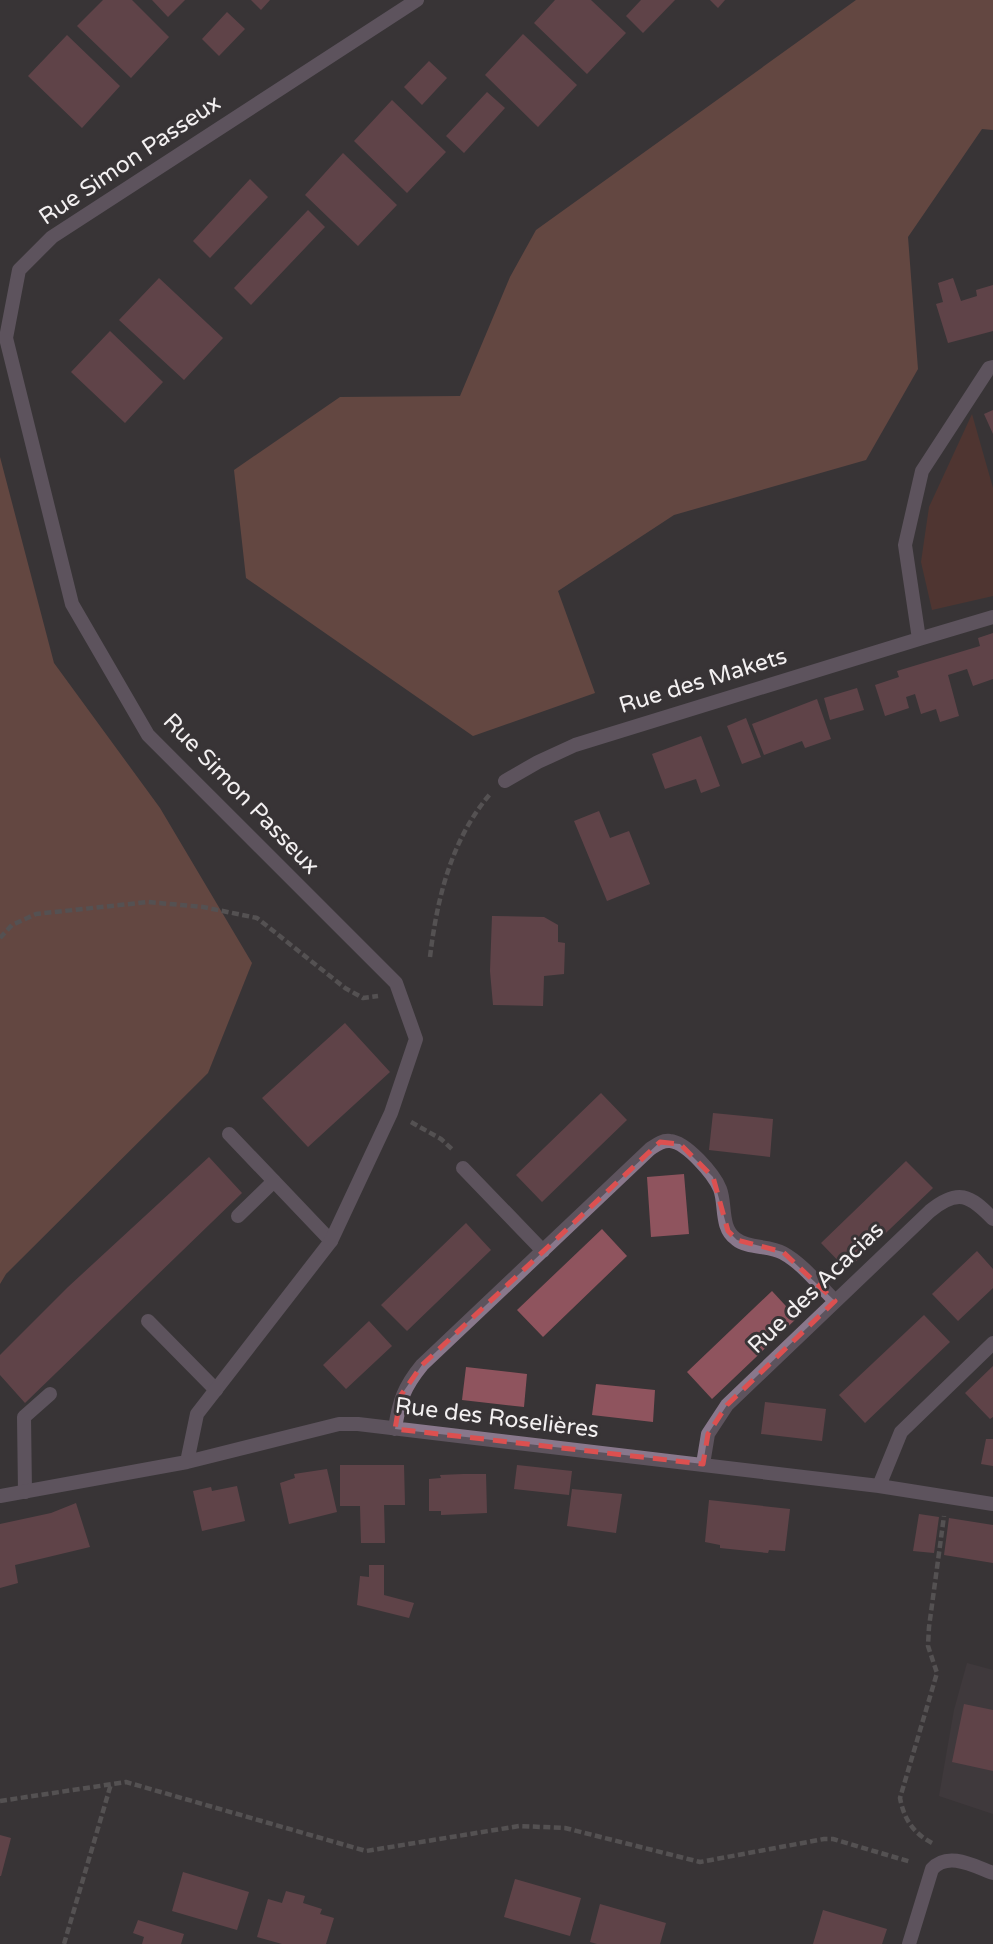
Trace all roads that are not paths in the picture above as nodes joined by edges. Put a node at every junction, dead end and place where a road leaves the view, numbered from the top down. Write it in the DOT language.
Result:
graph roads {
  1 [pos="417,0"];
  2 [pos="993,367"];
  3 [pos="993,617"];
  4 [pos="919,639"];
  5 [pos="505,781"];
  6 [pos="229,1134"];
  7 [pos="463,1168"];
  8 [pos="274,1181"];
  9 [pos="238,1216"];
  10 [pos="993,1219"];
  11 [pos="331,1241"];
  12 [pos="543,1251"];
  13 [pos="835,1301"];
  14 [pos="148,1321"];
  15 [pos="993,1343"];
  16 [pos="216,1390"];
  17 [pos="50,1394"];
  18 [pos="395,1429"];
  19 [pos="187,1462"];
  20 [pos="703,1464"];
  21 [pos="879,1486"];
  22 [pos="25,1492"];
  23 [pos="0,1496"];
  24 [pos="993,1504"];
  25 [pos="993,1873"];
  26 [pos="909,1944"];
  1 -- 11 [label="street, Rue Simon Passeux"];
  2 -- 4 [label="street"];
  3 -- 4 [label="street, Rue des Makets"];
  4 -- 5 [label="street, Rue des Makets"];
  6 -- 8 [label="street"];
  7 -- 12 [label="street"];
  8 -- 9 [label="street"];
  8 -- 11 [label="street"];
  10 -- 13 [label="street, Rue des Acacias"];
  11 -- 16 [label="street, Rue Simon Passeux"];
  12 -- 13 [label="street"];
  12 -- 18 [label="street"];
  13 -- 20 [label="street, Rue des Acacias"];
  14 -- 16 [label="street"];
  15 -- 21 [label="street"];
  16 -- 19 [label="street, Rue Simon Passeux"];
  17 -- 22 [label="street"];
  18 -- 19 [label="street, Rue des Roselières"];
  18 -- 20 [label="street, Rue des Roselières"];
  19 -- 22 [label="street, Rue des Roselières"];
  20 -- 21 [label="street, Rue des Roselières"];
  21 -- 24 [label="street, Rue des Roselières"];
  22 -- 23 [label="street, Rue des Roselières"];
  25 -- 26 [label="street"];
}
